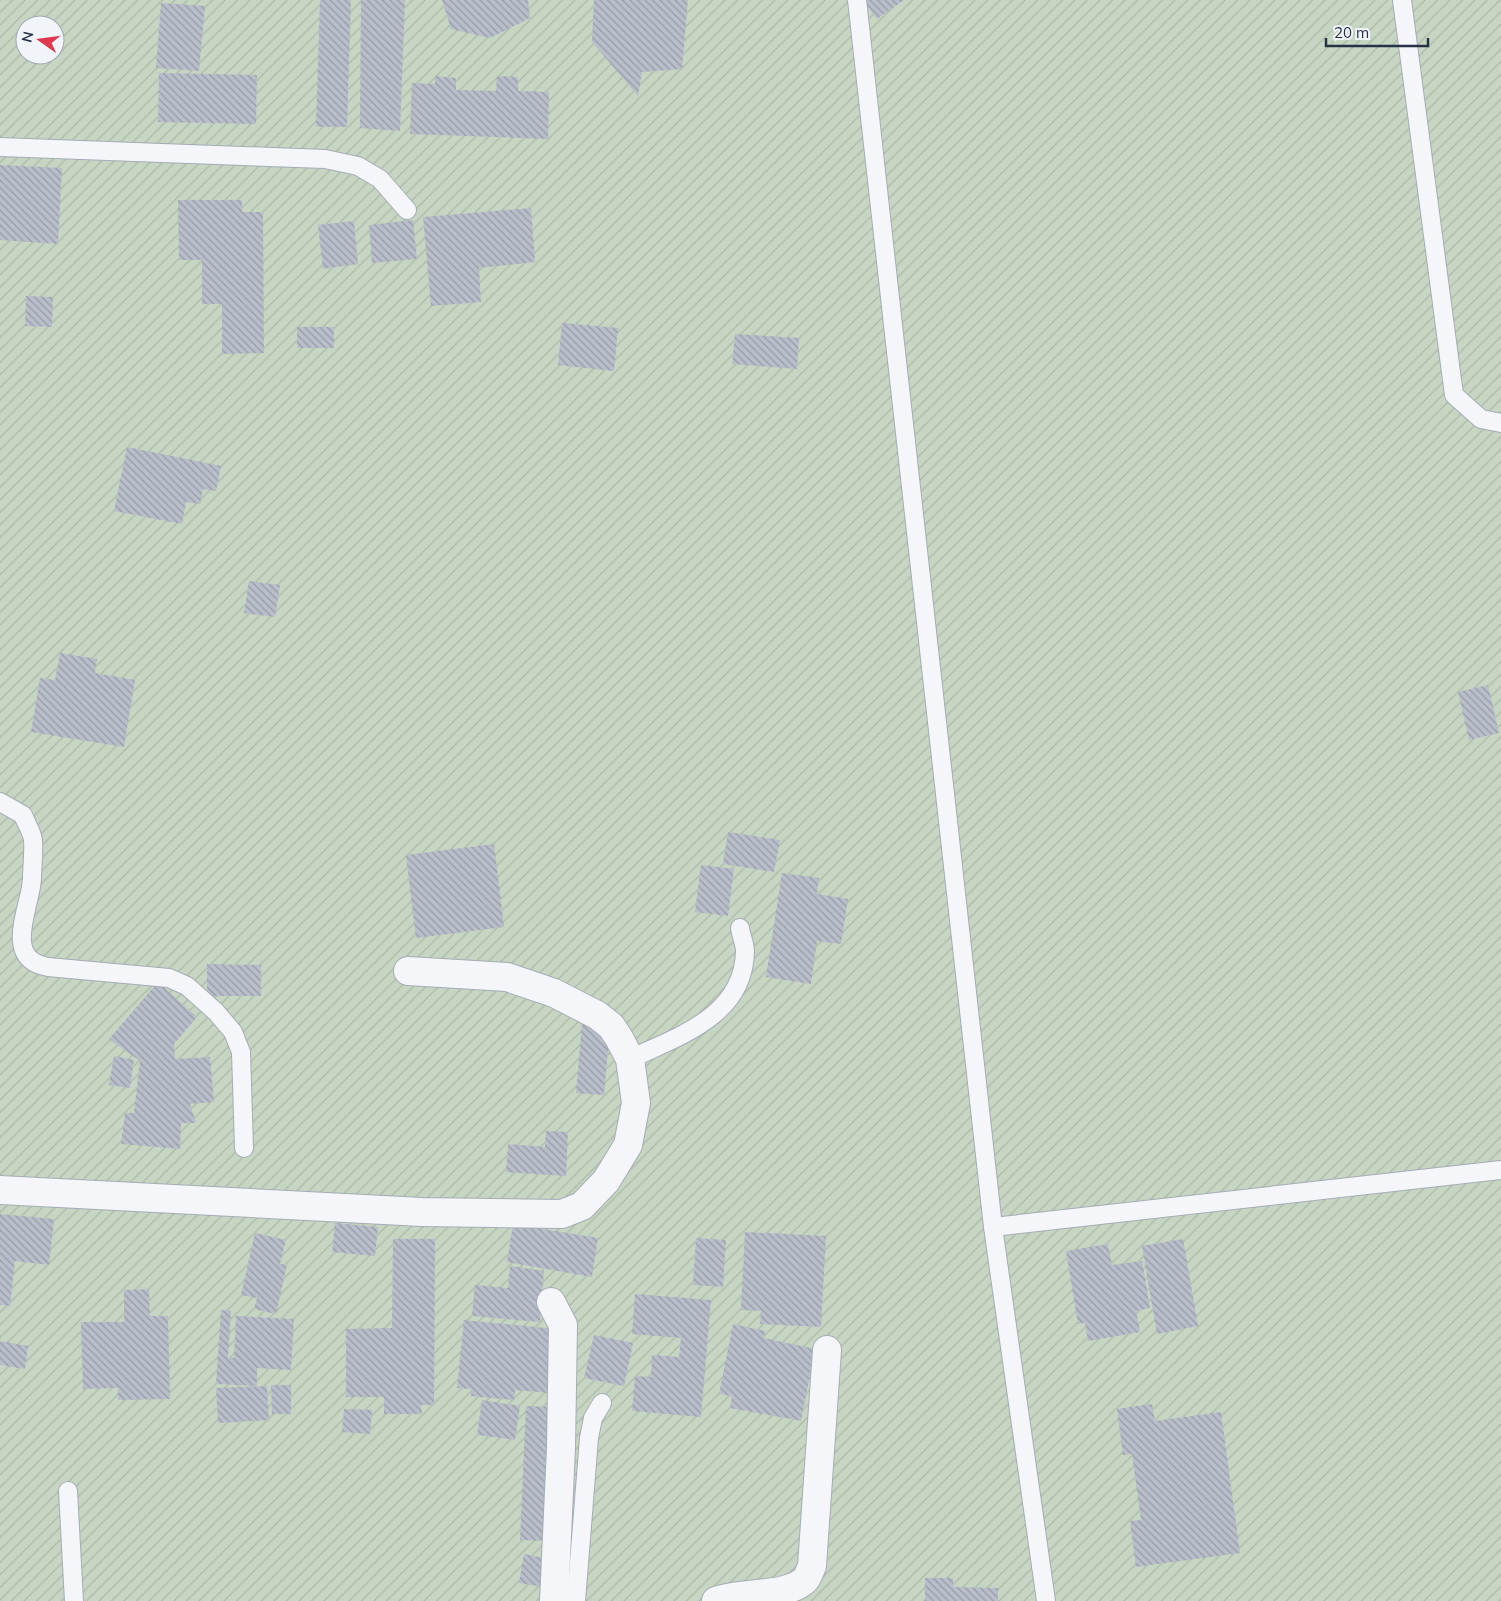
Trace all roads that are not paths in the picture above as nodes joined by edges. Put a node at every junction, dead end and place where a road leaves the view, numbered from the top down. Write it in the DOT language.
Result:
graph roads {
  1 [pos="856,0"];
  2 [pos="1402,0"];
  3 [pos="0,147"];
  4 [pos="407,210"];
  5 [pos="1501,423"];
  6 [pos="0,802"];
  7 [pos="740,928"];
  8 [pos="408,971"];
  9 [pos="630,1059"];
  10 [pos="244,1148"];
  11 [pos="1501,1170"];
  12 [pos="0,1190"];
  13 [pos="992,1227"];
  14 [pos="551,1302"];
  15 [pos="827,1350"];
  16 [pos="602,1402"];
  17 [pos="68,1491"];
  18 [pos="74,1601"];
  19 [pos="554,1601"];
  20 [pos="576,1601"];
  21 [pos="716,1601"];
  22 [pos="1046,1601"];
  1 -- 13 [label="lane"];
  2 -- 5 [label="lane"];
  3 -- 4 [label="lane"];
  6 -- 10 [label="lane"];
  7 -- 9 [label="lane"];
  8 -- 9 [label="street"];
  9 -- 12 [label="street"];
  11 -- 13 [label="lane"];
  13 -- 22 [label="lane"];
  14 -- 19 [label="street"];
  15 -- 21 [label="street"];
  16 -- 20 [label="lane"];
  17 -- 18 [label="lane"];
}
